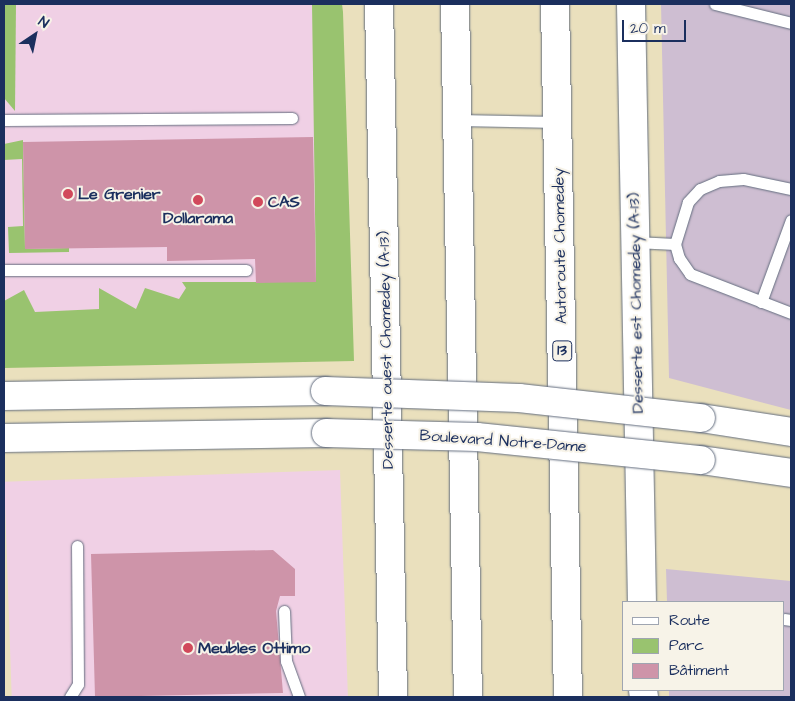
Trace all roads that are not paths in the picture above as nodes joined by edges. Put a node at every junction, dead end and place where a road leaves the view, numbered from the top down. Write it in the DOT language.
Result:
graph roads {
  1 [pos="379,4"];
  2 [pos="455,4"];
  3 [pos="555,4"];
  4 [pos="630,4"];
  5 [pos="715,4"];
  6 [pos="791,23"];
  7 [pos="292,118"];
  8 [pos="4,120"];
  9 [pos="457,120"];
  10 [pos="557,122"];
  11 [pos="791,190"];
  12 [pos="791,220"];
  13 [pos="635,242"];
  14 [pos="675,244"];
  15 [pos="4,270"];
  16 [pos="246,270"];
  17 [pos="761,302"];
  18 [pos="791,313"];
  19 [pos="4,396"];
  20 [pos="791,432"];
  21 [pos="4,438"];
  22 [pos="791,474"];
  23 [pos="77,546"];
  24 [pos="642,601"];
  25 [pos="284,611"];
  26 [pos="70,697"];
  27 [pos="299,697"];
  28 [pos="393,697"];
  29 [pos="468,697"];
  30 [pos="568,697"];
  1 -- 28 [label="main road, Desserte ouest Chomedey (A-13)"];
  2 -- 9 [label="main road"];
  3 -- 10 [label="main road, Autoroute Chomedey / 13"];
  4 -- 13 [label="main road, Desserte est Chomedey (A-13)"];
  5 -- 6 [label="lane"];
  7 -- 8 [label="lane"];
  9 -- 10 [label="lane"];
  9 -- 29 [label="main road"];
  10 -- 30 [label="main road, Autoroute Chomedey / 13"];
  11 -- 14 [label="lane"];
  12 -- 17 [label="lane"];
  13 -- 14 [label="lane"];
  13 -- 24 [label="main road, Desserte est Chomedey (A-13)"];
  14 -- 17 [label="lane"];
  15 -- 16 [label="lane"];
  17 -- 18 [label="lane"];
  19 -- 20 [label="main road, bridge"];
  21 -- 22 [label="main road, Boulevard Notre-Dame, bridge"];
  23 -- 26 [label="lane"];
  25 -- 27 [label="lane"];
}
